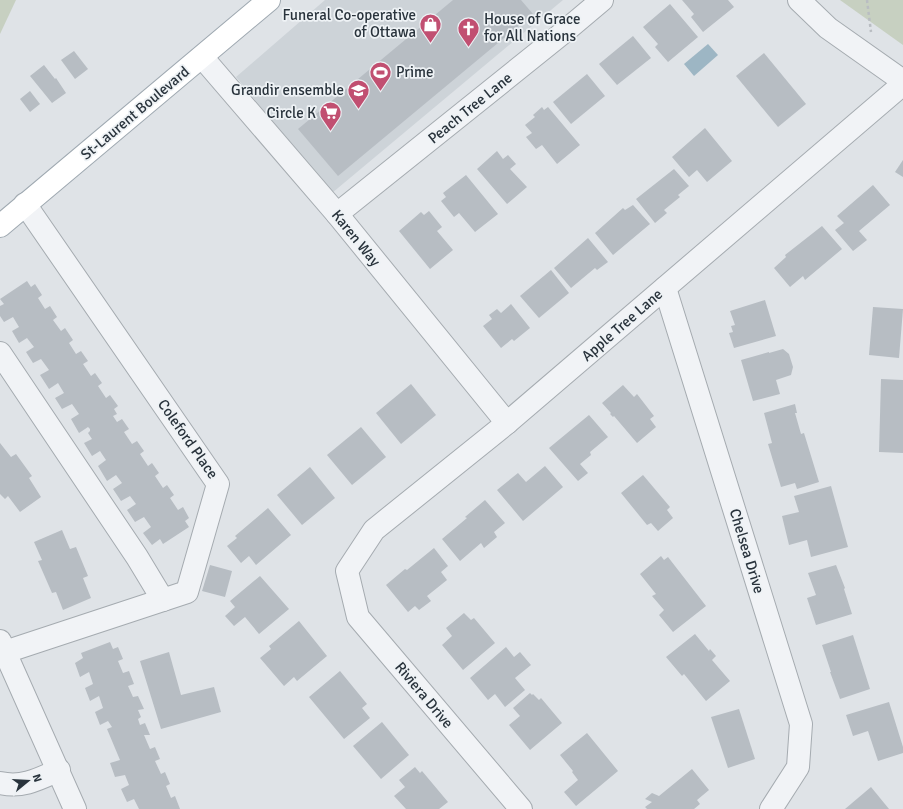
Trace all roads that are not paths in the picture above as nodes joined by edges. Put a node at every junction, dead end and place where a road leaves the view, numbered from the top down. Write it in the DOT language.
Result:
graph roads {
  1 [pos="269,0"];
  2 [pos="602,0"];
  3 [pos="799,0"];
  4 [pos="202,56"];
  5 [pos="903,82"];
  6 [pos="25,204"];
  7 [pos="337,214"];
  8 [pos="0,226"];
  9 [pos="665,288"];
  10 [pos="0,353"];
  11 [pos="507,423"];
  12 [pos="347,571"];
  13 [pos="163,600"];
  14 [pos="3,647"];
  15 [pos="59,770"];
  16 [pos="0,783"];
  17 [pos="75,809"];
  18 [pos="521,809"];
  19 [pos="771,809"];
  1 -- 4 [label="main road, St-Laurent Boulevard"];
  2 -- 7 [label="street, Peach Tree Lane"];
  3 -- 5 [label="street"];
  4 -- 6 [label="main road, St-Laurent Boulevard"];
  4 -- 7 [label="street, Karen Way"];
  5 -- 9 [label="street, Apple Tree Lane"];
  6 -- 8 [label="main road, St-Laurent Boulevard"];
  6 -- 13 [label="street, Coleford Place"];
  7 -- 11 [label="street, Karen Way"];
  9 -- 11 [label="street, Apple Tree Lane"];
  9 -- 19 [label="street, Chelsea Drive"];
  10 -- 13 [label="street"];
  11 -- 12 [label="street, Apple Tree Lane"];
  12 -- 18 [label="street, Riviera Drive"];
  13 -- 14 [label="street, Coleford Place"];
  14 -- 15 [label="street"];
  15 -- 16 [label="street"];
  15 -- 17 [label="street"];
}
